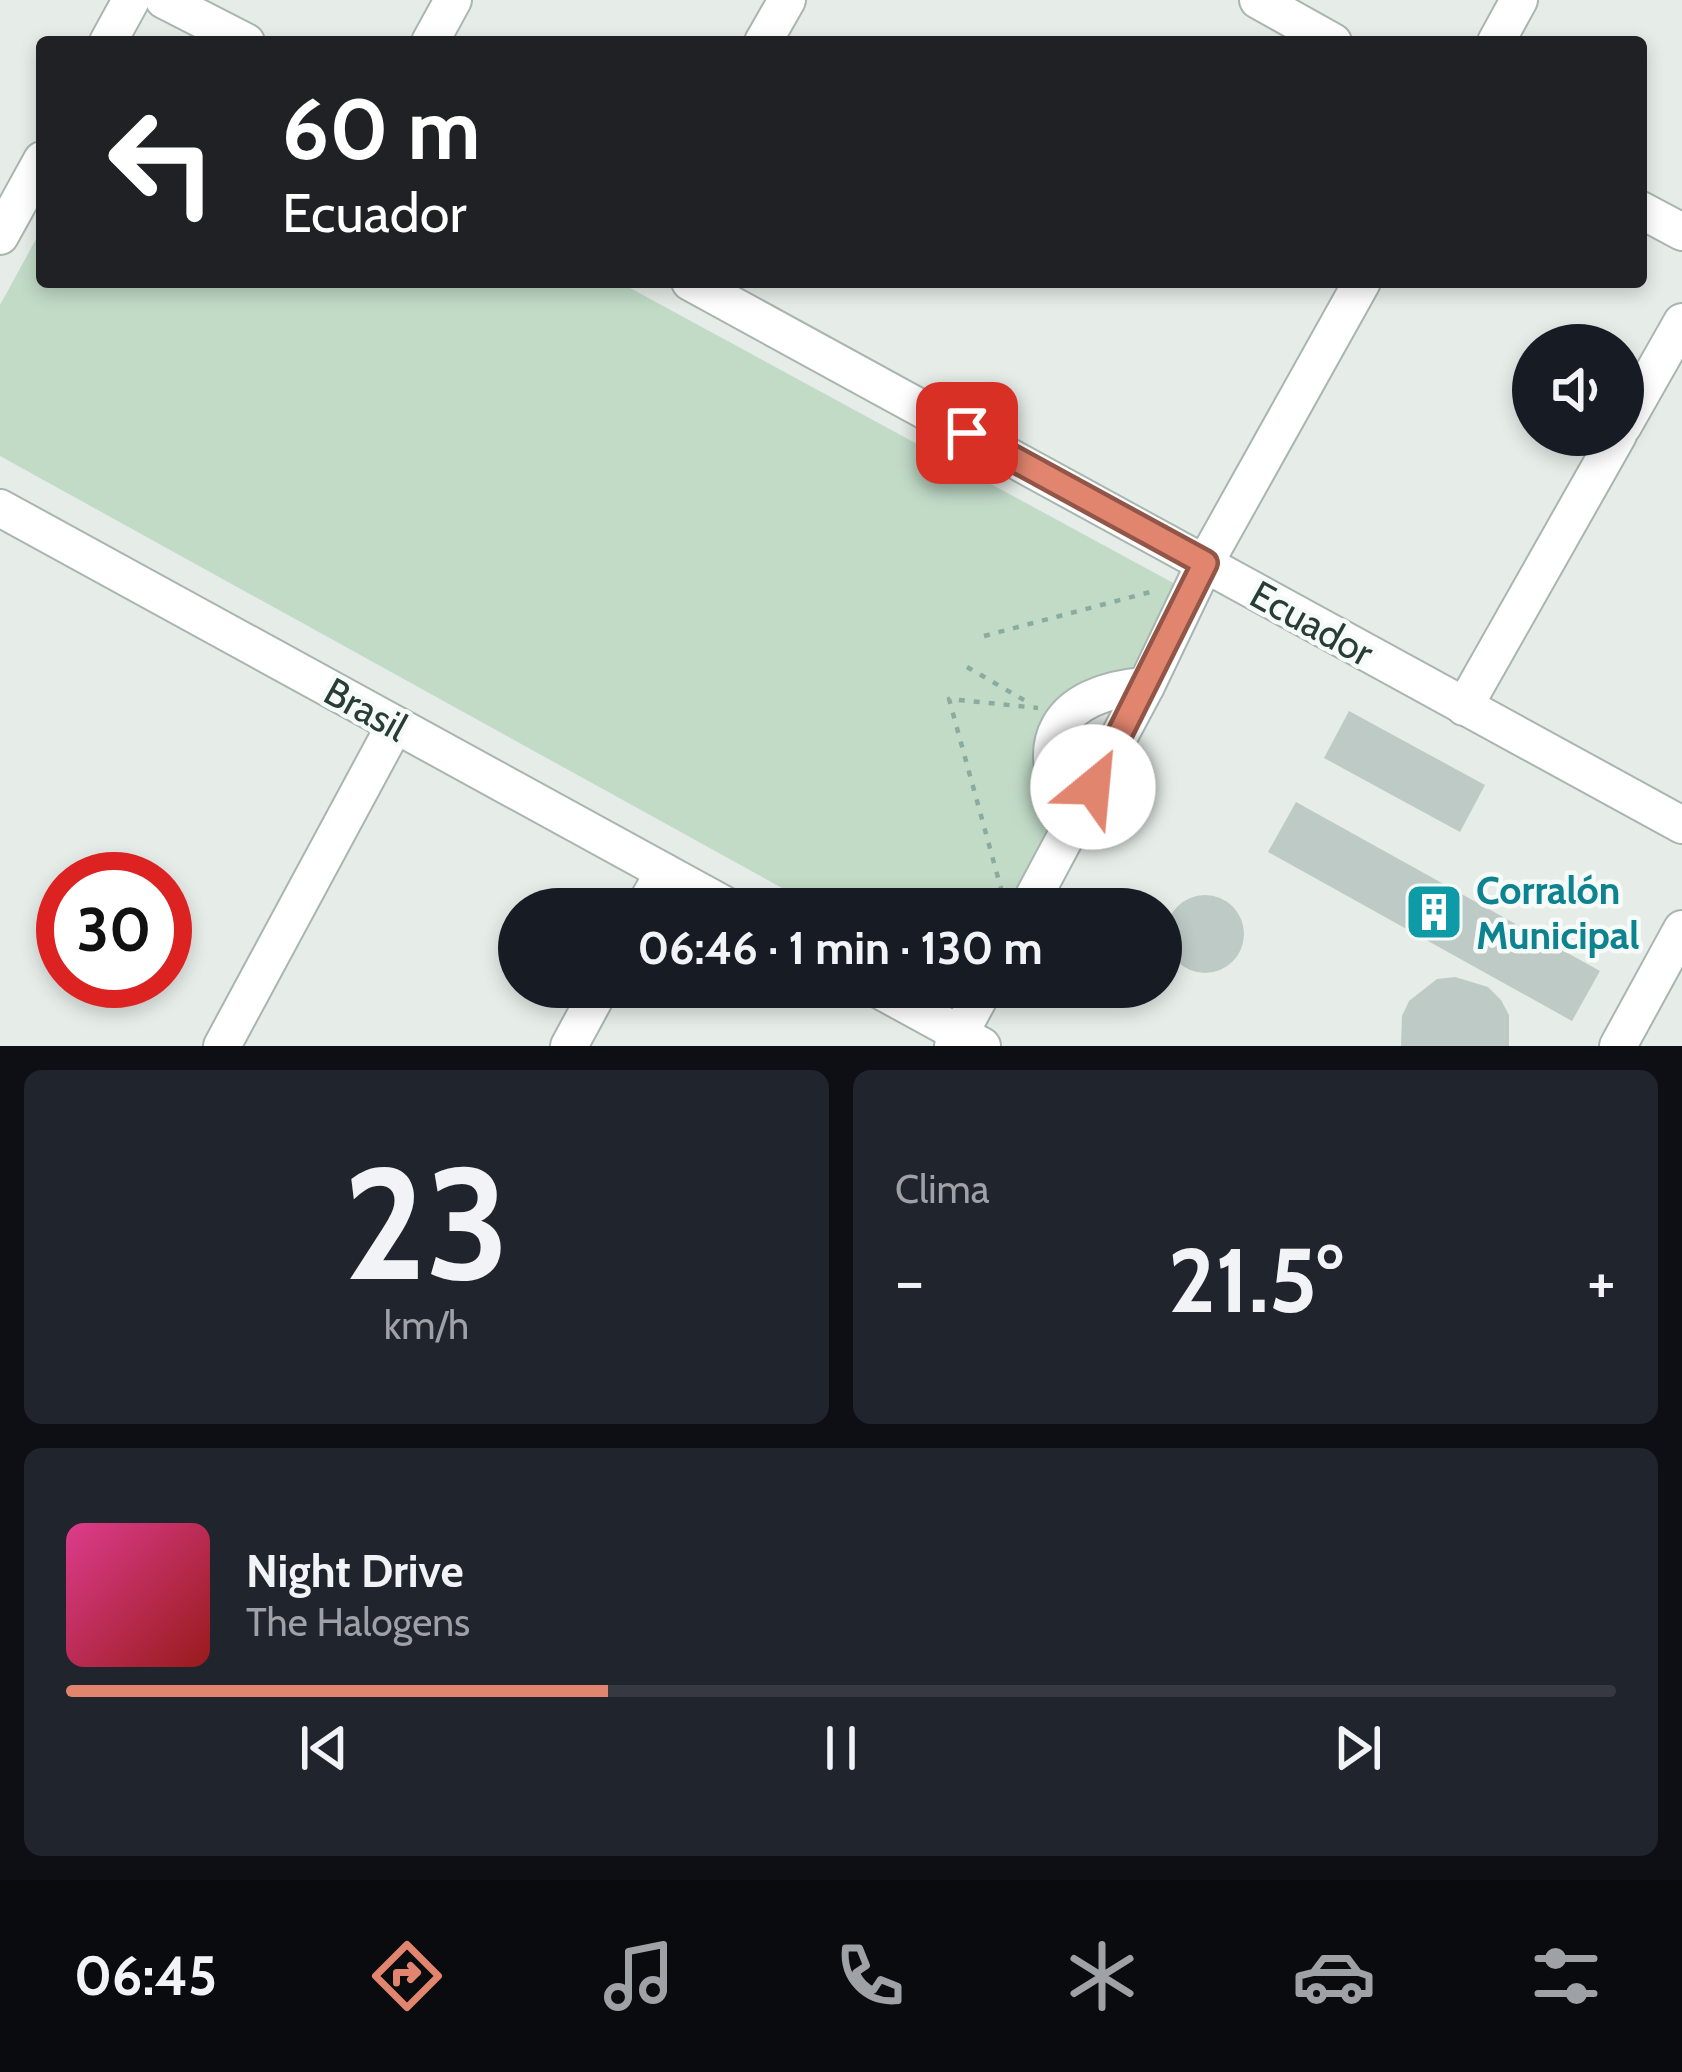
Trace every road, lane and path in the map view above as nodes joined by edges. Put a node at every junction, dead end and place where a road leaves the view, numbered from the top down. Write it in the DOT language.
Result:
graph roads {
  1 [pos="131,0"];
  2 [pos="164,0"];
  3 [pos="453,0"];
  4 [pos="787,0"];
  5 [pos="1258,0"];
  6 [pos="1519,0"];
  7 [pos="111,36"];
  8 [pos="234,36"];
  9 [pos="433,36"];
  10 [pos="766,36"];
  11 [pos="1323,36"];
  12 [pos="1499,36"];
  13 [pos="36,171"];
  14 [pos="1647,213"];
  15 [pos="1682,232"];
  16 [pos="0,236"];
  17 [pos="701,288"];
  18 [pos="1359,288"];
  19 [pos="1682,322"];
  20 [pos="1644,389"];
  21 [pos="1606,456"];
  22 [pos="0,508"];
  23 [pos="1205,563"];
  24 [pos="1156,590"];
  25 [pos="984,636"];
  26 [pos="967,668"];
  27 [pos="1146,686"];
  28 [pos="1464,707"];
  29 [pos="1047,713"];
  30 [pos="395,725"];
  31 [pos="1075,821"];
  32 [pos="1682,825"];
  33 [pos="664,872"];
  34 [pos="655,888"];
  35 [pos="693,888"];
  36 [pos="1000,888"];
  37 [pos="1038,888"];
  38 [pos="1682,929"];
  39 [pos="589,1008"];
  40 [pos="909,1008"];
  41 [pos="977,1008"];
  42 [pos="965,1042"];
  43 [pos="222,1046"];
  44 [pos="568,1046"];
  45 [pos="1618,1046"];
  1 -- 7 [label="street"];
  2 -- 8 [label="street"];
  3 -- 9 [label="street"];
  4 -- 10 [label="street"];
  5 -- 11 [label="street"];
  6 -- 12 [label="street"];
  13 -- 16 [label="street"];
  14 -- 15 [label="street"];
  17 -- 23 [label="street, Ecuador"];
  18 -- 23 [label="street"];
  19 -- 20 [label="street"];
  21 -- 28 [label="street"];
  22 -- 30 [label="street, Brasil"];
  23 -- 27 [label="street"];
  23 -- 28 [label="street, Ecuador"];
  24 -- 25 [label="path"];
  26 -- 29 [label="path"];
  27 -- 29 [label="street"];
  27 -- 31 [label="street"];
  28 -- 32 [label="street, Ecuador"];
  29 -- 31 [label="street"];
  29 -- 36 [label="path"];
  30 -- 33 [label="street, Brasil"];
  30 -- 43 [label="street"];
  31 -- 37 [label="street"];
  33 -- 34 [label="street"];
  33 -- 35 [label="street, Brasil"];
  38 -- 45 [label="street"];
  39 -- 44 [label="street"];
  40 -- 42 [label="street"];
  41 -- 42 [label="street"];
}
